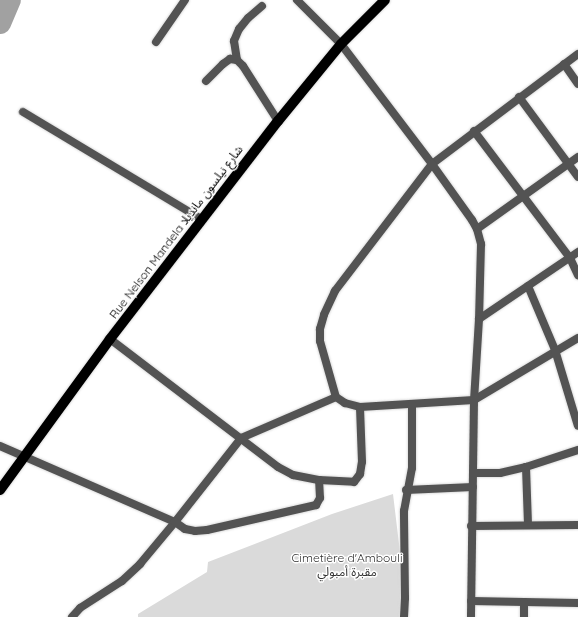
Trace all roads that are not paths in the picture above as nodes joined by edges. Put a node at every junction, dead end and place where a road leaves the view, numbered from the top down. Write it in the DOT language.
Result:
graph roads {
  1 [pos="185,0"];
  2 [pos="297,0"];
  3 [pos="386,0"];
  4 [pos="262,6"];
  5 [pos="156,42"];
  6 [pos="340,44"];
  7 [pos="578,54"];
  8 [pos="237,60"];
  9 [pos="564,64"];
  10 [pos="206,81"];
  11 [pos="578,84"];
  12 [pos="519,97"];
  13 [pos="23,112"];
  14 [pos="278,121"];
  15 [pos="474,131"];
  16 [pos="578,157"];
  17 [pos="432,164"];
  18 [pos="569,164"];
  19 [pos="578,177"];
  20 [pos="524,197"];
  21 [pos="201,219"];
  22 [pos="477,229"];
  23 [pos="578,252"];
  24 [pos="570,258"];
  25 [pos="578,274"];
  26 [pos="528,286"];
  27 [pos="479,319"];
  28 [pos="578,338"];
  29 [pos="110,339"];
  30 [pos="555,350"];
  31 [pos="336,397"];
  32 [pos="474,400"];
  33 [pos="412,404"];
  34 [pos="360,407"];
  35 [pos="578,426"];
  36 [pos="241,438"];
  37 [pos="0,446"];
  38 [pos="578,450"];
  39 [pos="25,456"];
  40 [pos="526,468"];
  41 [pos="473,473"];
  42 [pos="319,480"];
  43 [pos="473,487"];
  44 [pos="0,490"];
  45 [pos="406,490"];
  46 [pos="175,522"];
  47 [pos="528,524"];
  48 [pos="578,525"];
  49 [pos="471,526"];
  50 [pos="471,601"];
  51 [pos="524,602"];
  52 [pos="578,603"];
  53 [pos="72,617"];
  54 [pos="404,617"];
  55 [pos="471,617"];
  56 [pos="524,617"];
  1 -- 5 [label="street"];
  2 -- 6 [label="street"];
  3 -- 6 [label="main road, Rue Nelson Mandela شارع نيلسون مانديلا"];
  4 -- 8 [label="street"];
  6 -- 14 [label="main road, Rue Nelson Mandela شارع نيلسون مانديلا"];
  6 -- 17 [label="street"];
  7 -- 9 [label="street"];
  8 -- 10 [label="street"];
  8 -- 14 [label="street"];
  9 -- 11 [label="street"];
  9 -- 12 [label="street"];
  12 -- 15 [label="street"];
  12 -- 18 [label="street"];
  13 -- 21 [label="street"];
  14 -- 21 [label="main road, Rue Nelson Mandela شارع نيلسون مانديلا"];
  15 -- 17 [label="street"];
  15 -- 20 [label="street"];
  16 -- 18 [label="street"];
  17 -- 22 [label="street"];
  17 -- 31 [label="street"];
  18 -- 19 [label="street"];
  18 -- 20 [label="street"];
  20 -- 22 [label="street"];
  20 -- 24 [label="street"];
  21 -- 29 [label="main road, Rue Nelson Mandela شارع نيلسون مانديلا"];
  22 -- 27 [label="street"];
  23 -- 24 [label="street"];
  24 -- 25 [label="street"];
  24 -- 26 [label="street"];
  26 -- 27 [label="street"];
  26 -- 30 [label="street"];
  27 -- 32 [label="street"];
  28 -- 30 [label="street"];
  29 -- 36 [label="street"];
  29 -- 39 [label="main road, Rue Nelson Mandela شارع نيلسون مانديلا"];
  30 -- 32 [label="street"];
  30 -- 35 [label="street"];
  31 -- 34 [label="street"];
  31 -- 36 [label="street"];
  32 -- 33 [label="street"];
  32 -- 41 [label="street"];
  33 -- 34 [label="street"];
  33 -- 45 [label="street"];
  34 -- 42 [label="street"];
  36 -- 42 [label="street"];
  36 -- 46 [label="street"];
  37 -- 39 [label="street"];
  38 -- 40 [label="street"];
  39 -- 44 [label="main road, Rue Nelson Mandela شارع نيلسون مانديلا"];
  39 -- 46 [label="street"];
  40 -- 41 [label="street"];
  40 -- 47 [label="street"];
  41 -- 43 [label="street"];
  42 -- 46 [label="street"];
  43 -- 45 [label="street"];
  43 -- 49 [label="street"];
  45 -- 54 [label="street"];
  46 -- 53 [label="street"];
  47 -- 48 [label="street"];
  47 -- 49 [label="street"];
  49 -- 50 [label="street"];
  50 -- 51 [label="street"];
  50 -- 55 [label="street"];
  51 -- 52 [label="street"];
  51 -- 56 [label="street"];
}
